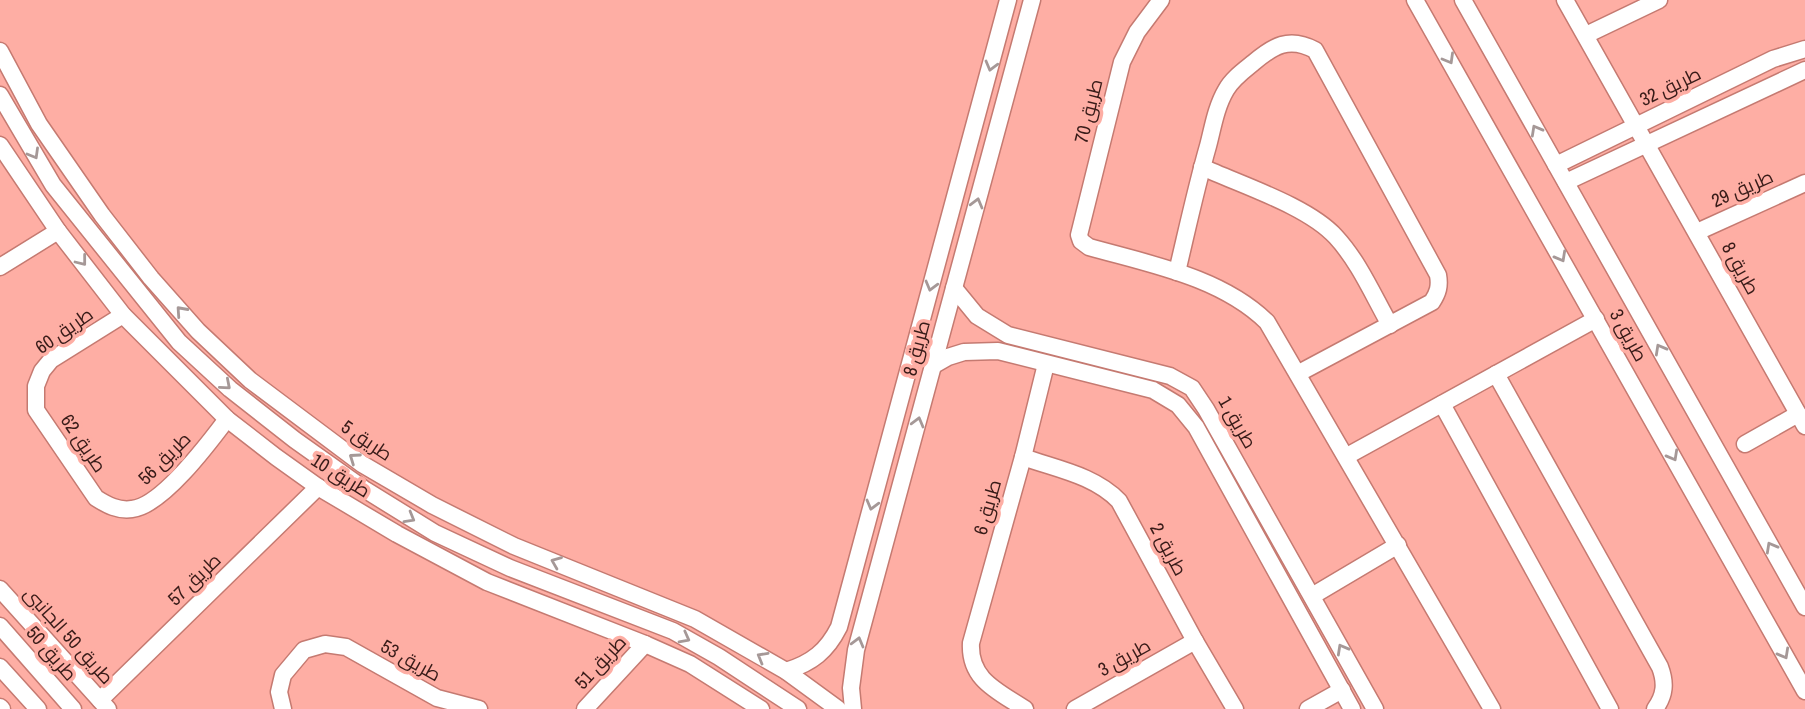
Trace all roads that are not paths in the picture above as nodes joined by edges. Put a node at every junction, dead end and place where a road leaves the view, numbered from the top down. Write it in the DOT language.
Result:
graph roads {
  1 [pos="1008,0"];
  2 [pos="1032,0"];
  3 [pos="1161,0"];
  4 [pos="1415,0"];
  5 [pos="1463,0"];
  6 [pos="1565,0"];
  7 [pos="1660,0"];
  8 [pos="1586,35"];
  9 [pos="1805,49"];
  10 [pos="0,51"];
  11 [pos="1805,71"];
  12 [pos="2,104"];
  13 [pos="1637,125"];
  14 [pos="1648,143"];
  15 [pos="0,145"];
  16 [pos="1556,165"];
  17 [pos="1202,167"];
  18 [pos="1566,182"];
  19 [pos="1805,183"];
  20 [pos="58,230"];
  21 [pos="1697,232"];
  22 [pos="0,267"];
  23 [pos="1177,272"];
  24 [pos="954,288"];
  25 [pos="123,315"];
  26 [pos="1596,319"];
  27 [pos="1390,325"];
  28 [pos="1046,364"];
  29 [pos="933,365"];
  30 [pos="1299,373"];
  31 [pos="1496,374"];
  32 [pos="36,386"];
  33 [pos="1442,404"];
  34 [pos="227,419"];
  35 [pos="1802,420"];
  36 [pos="1745,444"];
  37 [pos="1347,456"];
  38 [pos="1023,457"];
  39 [pos="318,487"];
  40 [pos="121,509"];
  41 [pos="1398,545"];
  42 [pos="0,589"];
  43 [pos="1312,596"];
  44 [pos="660,604"];
  45 [pos="1805,607"];
  46 [pos="650,621"];
  47 [pos="0,626"];
  48 [pos="1195,641"];
  49 [pos="645,644"];
  50 [pos="0,667"];
  51 [pos="786,671"];
  52 [pos="1342,690"];
  53 [pos="1805,691"];
  54 [pos="431,704"];
  55 [pos="104,705"];
  56 [pos="749,706"];
  57 [pos="38,709"];
  58 [pos="73,709"];
  59 [pos="283,709"];
  60 [pos="479,709"];
  61 [pos="585,709"];
  62 [pos="798,709"];
  63 [pos="838,709"];
  64 [pos="853,709"];
  65 [pos="1025,709"];
  66 [pos="1074,709"];
  67 [pos="1235,709"];
  68 [pos="1308,709"];
  69 [pos="1352,709"];
  70 [pos="1375,709"];
  71 [pos="1492,709"];
  72 [pos="1610,709"];
  73 [pos="1655,709"];
  1 -- 51 [label="street, طريق 8, one-way"];
  24 -- 2 [label="street, طريق 8, one-way"];
  3 -- 23 [label="street, طريق 70"];
  4 -- 26 [label="street, طريق 3, one-way"];
  16 -- 5 [label="street, طريق 3, one-way"];
  6 -- 8 [label="street, طريق 8"];
  7 -- 8 [label="street"];
  8 -- 13 [label="street, طريق 8"];
  9 -- 13 [label="street, طريق 32"];
  44 -- 10 [label="street, طريق 5, one-way"];
  11 -- 14 [label="street"];
  12 -- 46 [label="street, one-way"];
  13 -- 14 [label="street, طريق 8"];
  13 -- 16 [label="street, طريق 32"];
  14 -- 18 [label="street"];
  14 -- 21 [label="street, طريق 8"];
  15 -- 20 [label="street, طريق 10"];
  16 -- 18 [label="street, طريق 3"];
  17 -- 23 [label="street"];
  17 -- 27 [label="street"];
  17 -- 27 [label="street"];
  45 -- 18 [label="street, طريق 3, one-way"];
  19 -- 21 [label="street, طريق 29"];
  20 -- 22 [label="street"];
  20 -- 25 [label="street, طريق 10, one-way"];
  21 -- 35 [label="street, طريق 8"];
  23 -- 30 [label="street"];
  24 -- 29 [label="street, طريق 8"];
  24 -- 43 [label="street, طريق 1"];
  25 -- 32 [label="street, طريق 60"];
  25 -- 34 [label="street, طريق 10"];
  26 -- 31 [label="street"];
  26 -- 53 [label="street, طريق 3, one-way"];
  27 -- 30 [label="street"];
  28 -- 29 [label="street, طريق 1"];
  28 -- 38 [label="street, طريق 6"];
  28 -- 52 [label="street, طريق 1"];
  64 -- 29 [label="street, طريق 8, one-way"];
  30 -- 37 [label="street"];
  31 -- 33 [label="street"];
  31 -- 73 [label="street"];
  32 -- 40 [label="street, طريق 62"];
  33 -- 37 [label="street"];
  33 -- 72 [label="street"];
  34 -- 39 [label="street, طريق 10"];
  34 -- 40 [label="street, طريق 56"];
  35 -- 36 [label="street, طريق 8"];
  37 -- 41 [label="street"];
  38 -- 48 [label="street, طريق 2"];
  38 -- 65 [label="street, طريق 6"];
  39 -- 49 [label="street, طريق 10"];
  39 -- 55 [label="street, طريق 57"];
  41 -- 43 [label="street"];
  41 -- 71 [label="street"];
  42 -- 55 [label="street, طريق 50 الجانبى"];
  70 -- 43 [label="street, طريق 1, one-way"];
  44 -- 46 [label="street"];
  51 -- 44 [label="street, طريق 5, one-way"];
  46 -- 62 [label="street, one-way"];
  47 -- 58 [label="street, طريق 50"];
  48 -- 66 [label="street, طريق 3"];
  48 -- 67 [label="street, طريق 2"];
  49 -- 56 [label="street, طريق 10"];
  49 -- 61 [label="street, طريق 51"];
  50 -- 57 [label="street"];
  51 -- 63 [label="street, طريق 5"];
  52 -- 68 [label="street"];
  52 -- 69 [label="street, طريق 1"];
  54 -- 59 [label="street, طريق 53"];
  54 -- 60 [label="street, طريق 53"];
}
